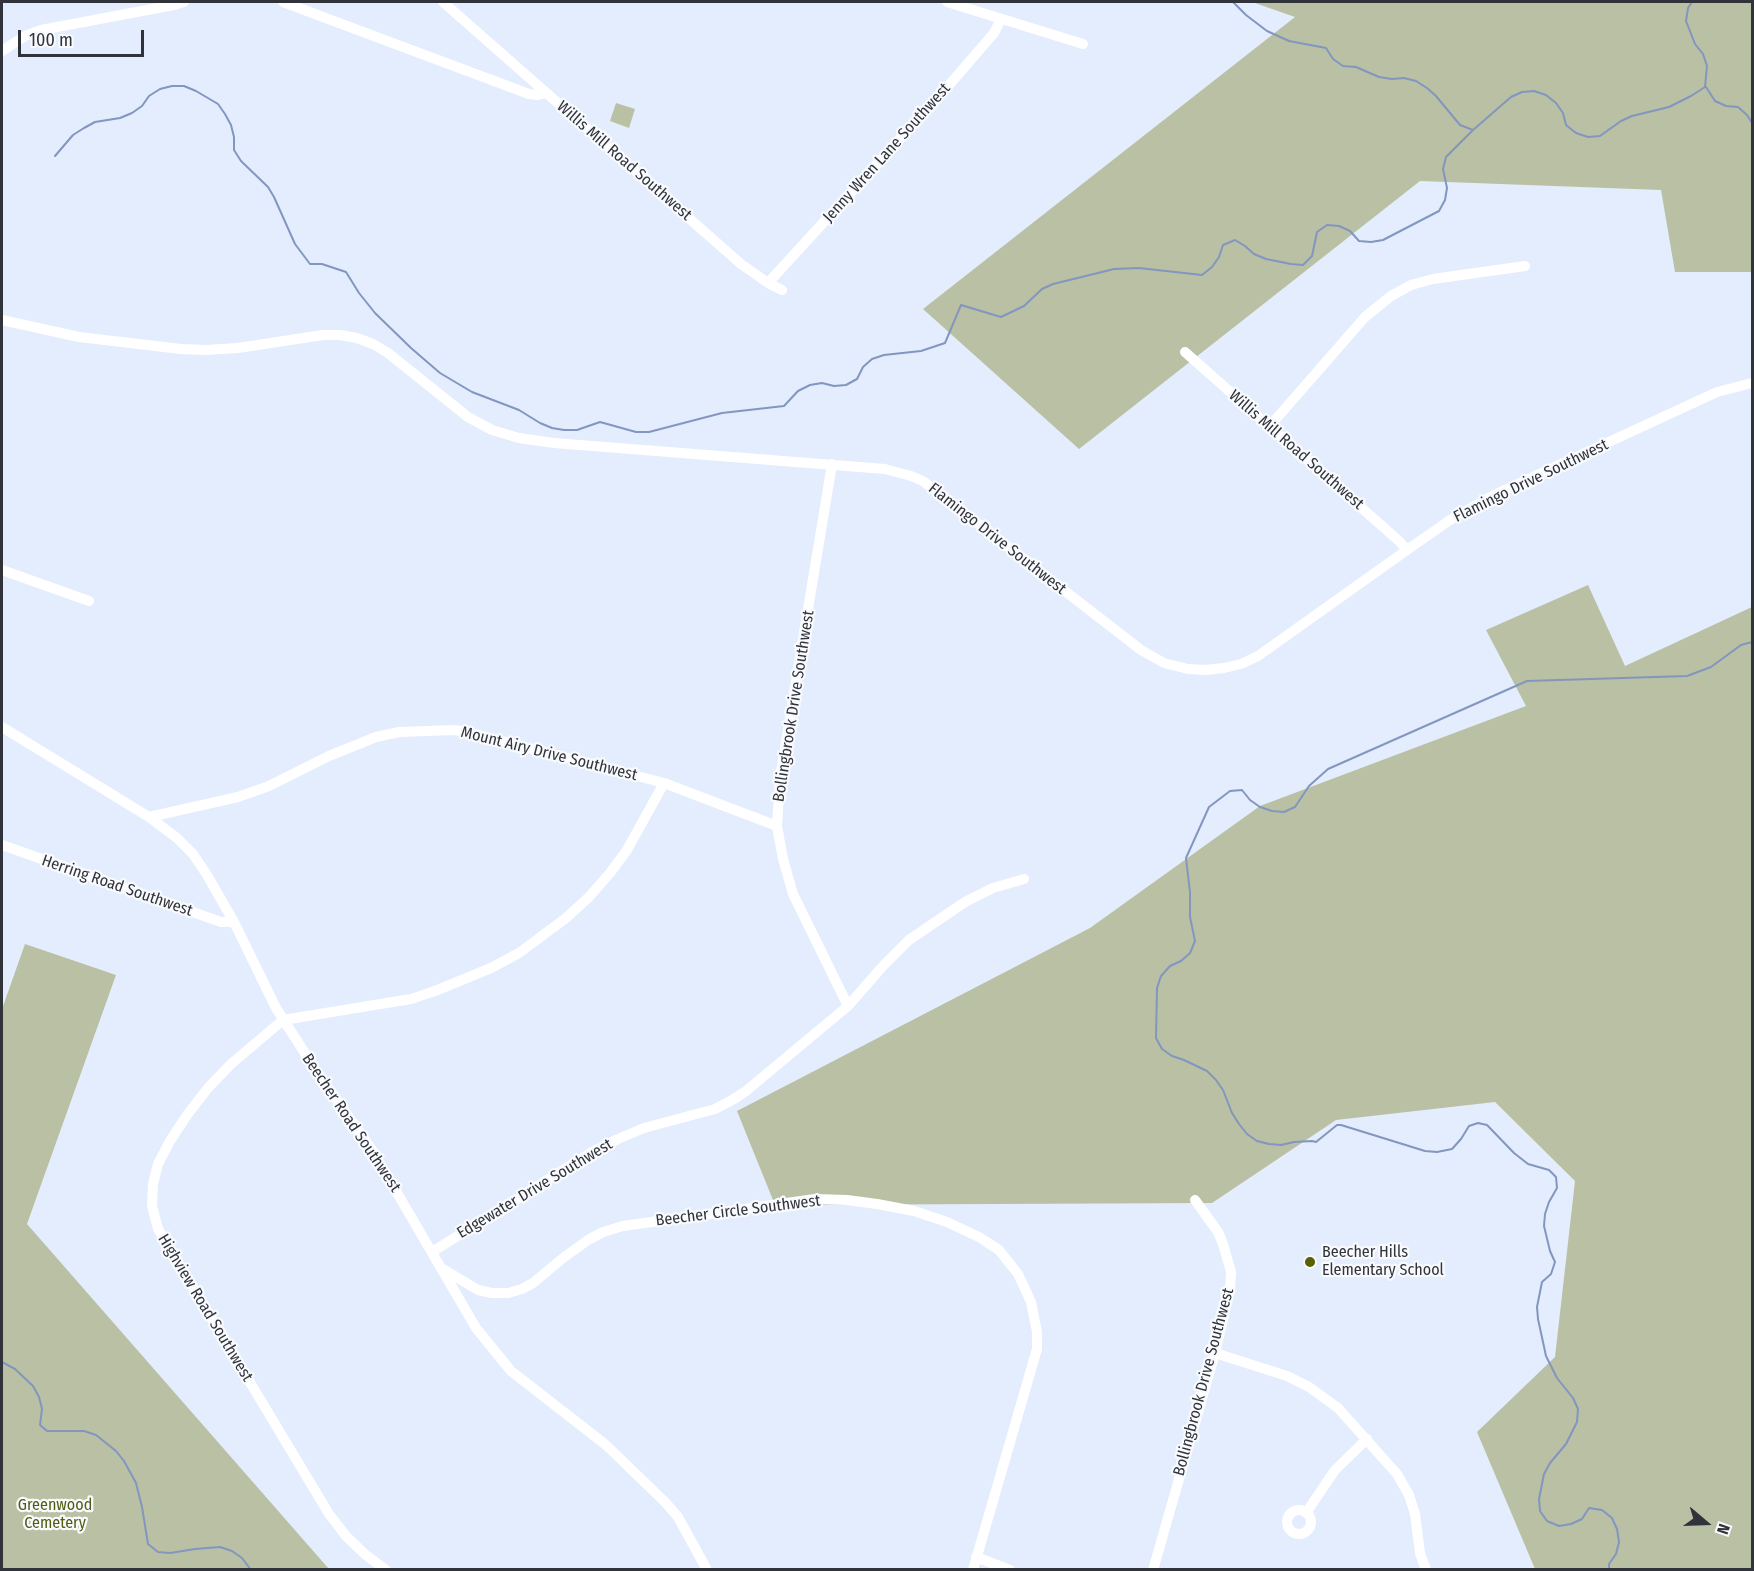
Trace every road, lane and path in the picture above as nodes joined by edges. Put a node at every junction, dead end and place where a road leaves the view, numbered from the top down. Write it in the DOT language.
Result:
graph roads {
  1 [pos="184,2"];
  2 [pos="283,2"];
  3 [pos="443,2"];
  4 [pos="947,2"];
  5 [pos="1001,19"];
  6 [pos="1083,44"];
  7 [pos="2,51"];
  8 [pos="546,93"];
  9 [pos="1525,266"];
  10 [pos="768,284"];
  11 [pos="782,290"];
  12 [pos="2,320"];
  13 [pos="1185,352"];
  14 [pos="1752,383"];
  15 [pos="1269,427"];
  16 [pos="832,464"];
  17 [pos="1407,550"];
  18 [pos="2,570"];
  19 [pos="89,601"];
  20 [pos="2,727"];
  21 [pos="664,783"];
  22 [pos="149,817"];
  23 [pos="777,826"];
  24 [pos="2,845"];
  25 [pos="1024,879"];
  26 [pos="234,922"];
  27 [pos="848,1006"];
  28 [pos="283,1020"];
  29 [pos="1195,1200"];
  30 [pos="432,1252"];
  31 [pos="442,1269"];
  32 [pos="1215,1353"];
  33 [pos="1367,1439"];
  34 [pos="1306,1513"];
  35 [pos="976,1557"];
  36 [pos="386,1569"];
  37 [pos="707,1569"];
  38 [pos="973,1569"];
  39 [pos="1010,1569"];
  40 [pos="1153,1569"];
  41 [pos="1426,1569"];
  1 -- 7 [label="street"];
  2 -- 8 [label="street, Willis Mill Road Southwest"];
  3 -- 8 [label="street"];
  4 -- 5 [label="street"];
  5 -- 6 [label="street"];
  5 -- 10 [label="street, Jenny Wren Lane Southwest"];
  8 -- 10 [label="street, Willis Mill Road Southwest"];
  9 -- 15 [label="street"];
  10 -- 11 [label="street, Willis Mill Road Southwest"];
  12 -- 16 [label="street, Flamingo Drive Southwest"];
  13 -- 15 [label="street, Willis Mill Road Southwest"];
  14 -- 17 [label="street, Flamingo Drive Southwest"];
  15 -- 17 [label="street, Willis Mill Road Southwest"];
  16 -- 17 [label="street, Flamingo Drive Southwest"];
  16 -- 23 [label="street, Bollingbrook Drive Southwest"];
  18 -- 19 [label="street"];
  20 -- 22 [label="street, Beecher Road Southwest"];
  21 -- 22 [label="street, Mount Airy Drive Southwest"];
  21 -- 23 [label="street, Mount Airy Drive Southwest"];
  21 -- 28 [label="street"];
  22 -- 26 [label="street, Beecher Road Southwest"];
  23 -- 27 [label="street, Bollingbrook Drive Southwest"];
  24 -- 26 [label="street, Herring Road Southwest"];
  25 -- 27 [label="street, Edgewater Drive Southwest"];
  26 -- 28 [label="street, Beecher Road Southwest"];
  27 -- 30 [label="street, Edgewater Drive Southwest"];
  28 -- 30 [label="street, Beecher Road Southwest"];
  28 -- 36 [label="street, Highview Road Southwest"];
  29 -- 32 [label="street, Bollingbrook Drive Southwest"];
  30 -- 31 [label="street, Beecher Road Southwest"];
  31 -- 35 [label="street, Beecher Circle Southwest"];
  31 -- 37 [label="street, Beecher Road Southwest"];
  32 -- 33 [label="street"];
  32 -- 40 [label="street, Bollingbrook Drive Southwest"];
  33 -- 34 [label="street"];
  33 -- 41 [label="street"];
  35 -- 38 [label="street, Beecher Circle Southwest"];
  35 -- 39 [label="street"];
}
